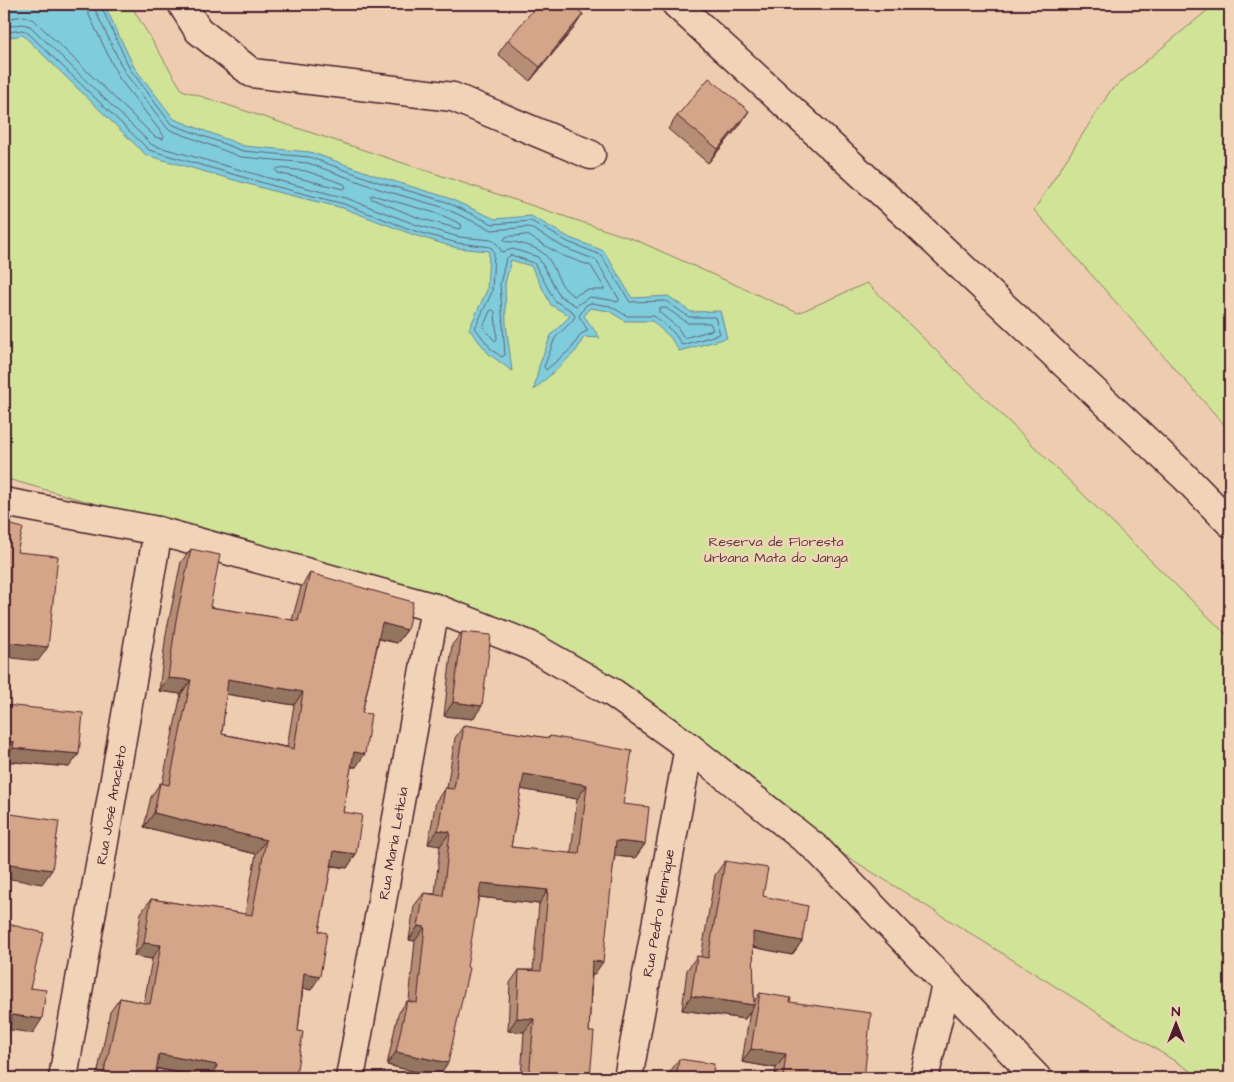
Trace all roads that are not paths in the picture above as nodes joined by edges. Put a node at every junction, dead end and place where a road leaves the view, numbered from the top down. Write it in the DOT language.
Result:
graph roads {
  1 [pos="182,4"];
  2 [pos="676,4"];
  3 [pos="591,155"];
  4 [pos="4,502"];
  5 [pos="1230,523"];
  6 [pos="158,531"];
  7 [pos="435,608"];
  8 [pos="689,747"];
  9 [pos="946,985"];
  10 [pos="63,1078"];
  11 [pos="350,1078"];
  12 [pos="628,1078"];
  13 [pos="924,1078"];
  14 [pos="1037,1078"];
  1 -- 3 [label="street"];
  2 -- 5 [label="street"];
  4 -- 6 [label="street"];
  6 -- 7 [label="street"];
  6 -- 10 [label="street, Rua José Anacleto"];
  7 -- 8 [label="street"];
  7 -- 11 [label="street, Rua Maria Leticia"];
  8 -- 9 [label="street"];
  8 -- 12 [label="street, Rua Pedro Henrique"];
  9 -- 13 [label="street"];
  9 -- 14 [label="street"];
}
